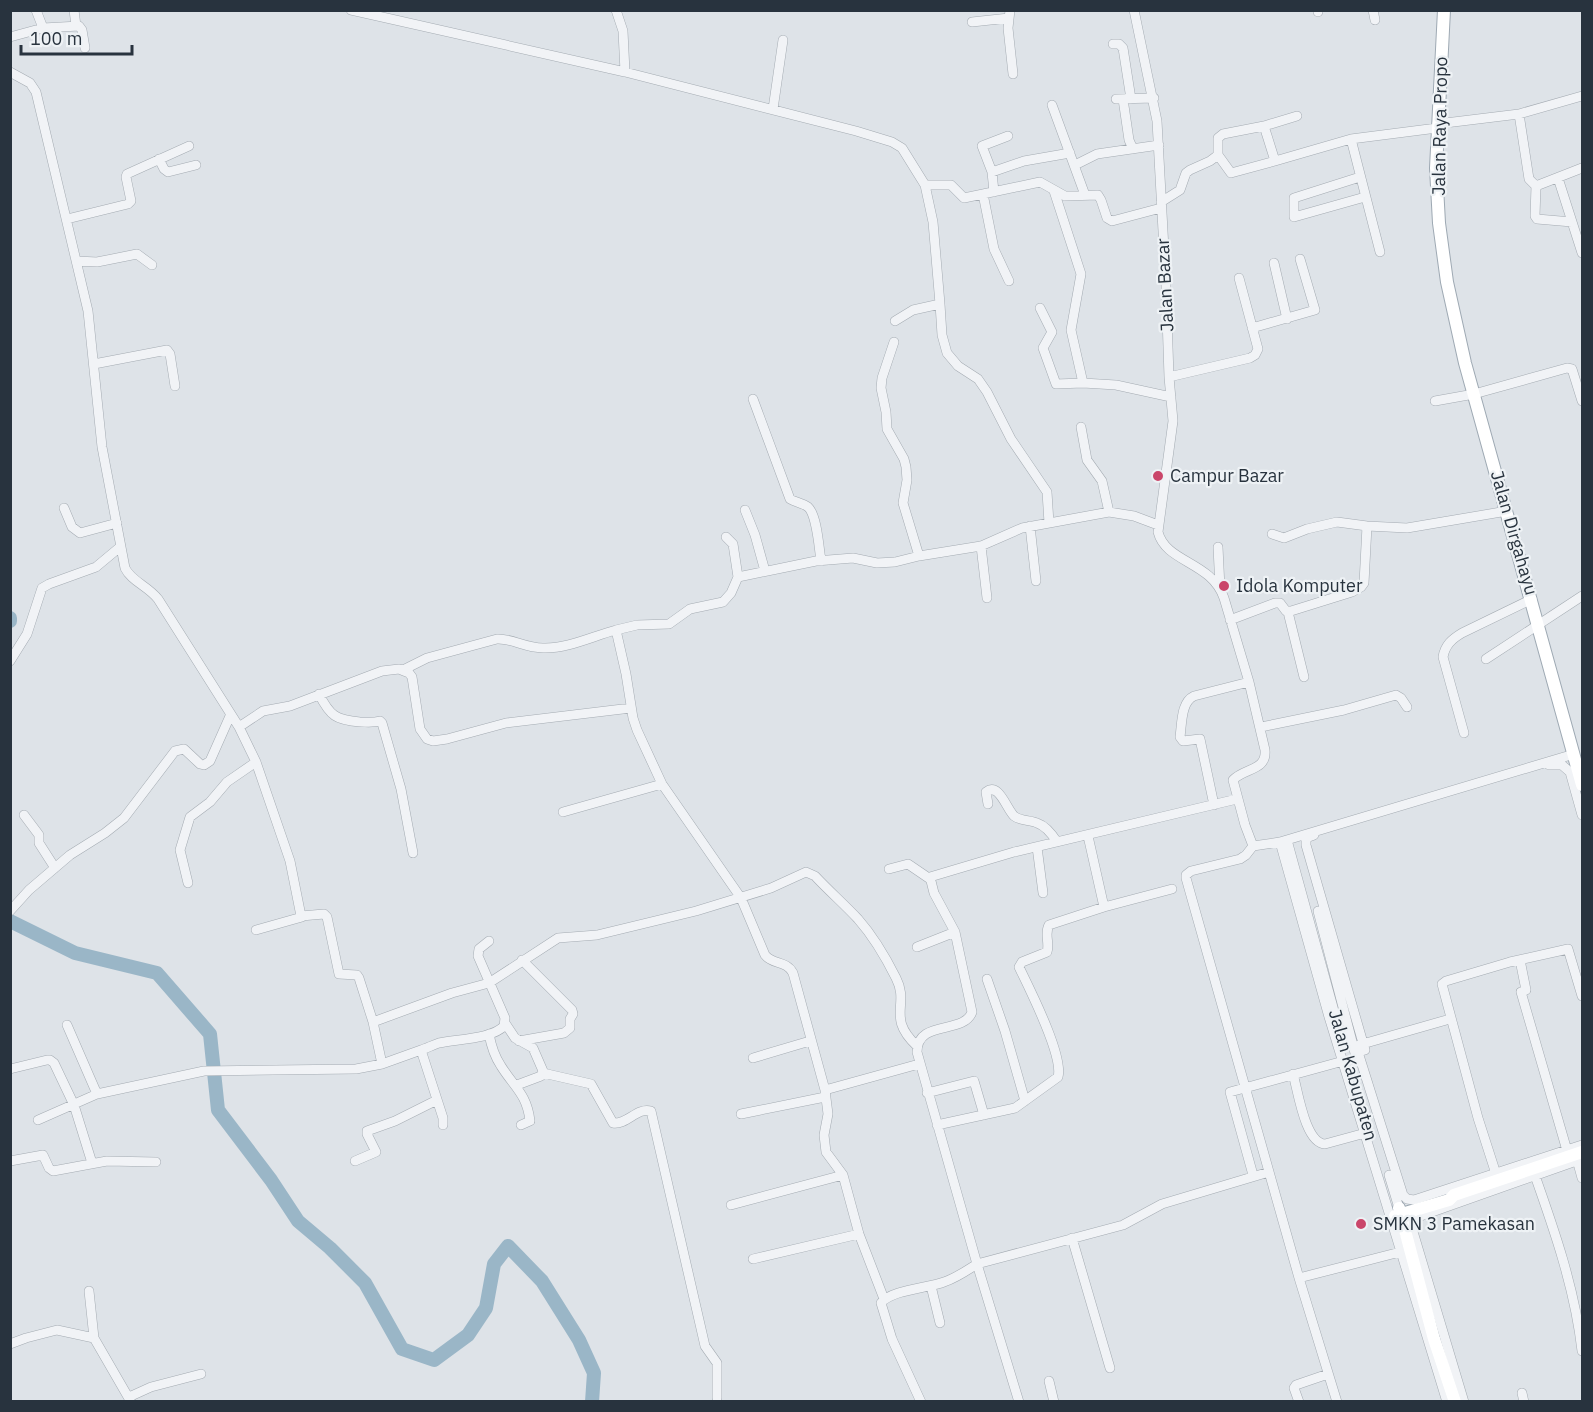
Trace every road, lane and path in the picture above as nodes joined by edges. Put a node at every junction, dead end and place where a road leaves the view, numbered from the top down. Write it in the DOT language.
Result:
graph roads {
  1 [pos="36,10"];
  2 [pos="74,10"];
  3 [pos="351,10"];
  4 [pos="616,10"];
  5 [pos="1134,10"];
  6 [pos="1444,10"];
  7 [pos="1010,14"];
  8 [pos="972,22"];
  9 [pos="76,26"];
  10 [pos="44,28"];
  11 [pos="10,37"];
  12 [pos="783,40"];
  13 [pos="1113,44"];
  14 [pos="85,48"];
  15 [pos="10,72"];
  16 [pos="625,72"];
  17 [pos="1013,74"];
  18 [pos="1582,96"];
  19 [pos="1154,98"];
  20 [pos="1123,99"];
  21 [pos="1052,105"];
  22 [pos="773,110"];
  23 [pos="1519,114"];
  24 [pos="1297,116"];
  25 [pos="1264,126"];
  26 [pos="1437,126"];
  27 [pos="1008,136"];
  28 [pos="1351,139"];
  29 [pos="189,146"];
  30 [pos="1159,146"];
  31 [pos="1133,149"];
  32 [pos="1070,153"];
  33 [pos="1218,155"];
  34 [pos="159,159"];
  35 [pos="1275,161"];
  36 [pos="196,165"];
  37 [pos="1075,165"];
  38 [pos="1582,168"];
  39 [pos="992,172"];
  40 [pos="1360,177"];
  41 [pos="1558,178"];
  42 [pos="926,185"];
  43 [pos="1536,186"];
  44 [pos="1054,191"];
  45 [pos="994,192"];
  46 [pos="983,194"];
  47 [pos="1085,195"];
  48 [pos="1365,197"];
  49 [pos="1161,205"];
  50 [pos="67,219"];
  51 [pos="1572,222"];
  52 [pos="1380,252"];
  53 [pos="1582,253"];
  54 [pos="1300,259"];
  55 [pos="77,261"];
  56 [pos="1274,263"];
  57 [pos="152,265"];
  58 [pos="1239,278"];
  59 [pos="1009,281"];
  60 [pos="1447,282"];
  61 [pos="940,304"];
  62 [pos="1040,308"];
  63 [pos="1287,319"];
  64 [pos="895,321"];
  65 [pos="1252,328"];
  66 [pos="1071,330"];
  67 [pos="1052,332"];
  68 [pos="894,342"];
  69 [pos="94,364"];
  70 [pos="1178,375"];
  71 [pos="1083,383"];
  72 [pos="175,386"];
  73 [pos="1474,394"];
  74 [pos="1171,397"];
  75 [pos="753,399"];
  76 [pos="1435,401"];
  77 [pos="1582,401"];
  78 [pos="1080,427"];
  79 [pos="64,508"];
  80 [pos="744,510"];
  81 [pos="1507,511"];
  82 [pos="1109,512"];
  83 [pos="117,523"];
  84 [pos="1049,523"];
  85 [pos="1158,525"];
  86 [pos="1030,526"];
  87 [pos="1367,526"];
  88 [pos="1272,534"];
  89 [pos="726,537"];
  90 [pos="981,546"];
  91 [pos="120,547"];
  92 [pos="1218,547"];
  93 [pos="919,556"];
  94 [pos="821,561"];
  95 [pos="765,572"];
  96 [pos="738,577"];
  97 [pos="1036,581"];
  98 [pos="1220,588"];
  99 [pos="1582,596"];
  100 [pos="987,598"];
  101 [pos="1532,599"];
  102 [pos="1288,612"];
  103 [pos="1230,620"];
  104 [pos="1539,624"];
  105 [pos="616,630"];
  106 [pos="1486,659"];
  107 [pos="10,661"];
  108 [pos="403,670"];
  109 [pos="1304,677"];
  110 [pos="1249,682"];
  111 [pos="319,694"];
  112 [pos="1407,707"];
  113 [pos="631,708"];
  114 [pos="230,716"];
  115 [pos="239,727"];
  116 [pos="1261,727"];
  117 [pos="1464,733"];
  118 [pos="1574,754"];
  119 [pos="256,762"];
  120 [pos="662,784"];
  121 [pos="1582,785"];
  122 [pos="1237,799"];
  123 [pos="988,804"];
  124 [pos="1214,805"];
  125 [pos="563,812"];
  126 [pos="1582,814"];
  127 [pos="24,815"];
  128 [pos="1088,836"];
  129 [pos="1299,836"];
  130 [pos="1283,841"];
  131 [pos="1057,842"];
  132 [pos="1253,846"];
  133 [pos="1036,847"];
  134 [pos="413,853"];
  135 [pos="55,868"];
  136 [pos="889,869"];
  137 [pos="930,879"];
  138 [pos="188,884"];
  139 [pos="1172,889"];
  140 [pos="1043,893"];
  141 [pos="741,898"];
  142 [pos="1104,908"];
  143 [pos="11,911"];
  144 [pos="302,917"];
  145 [pos="256,930"];
  146 [pos="955,932"];
  147 [pos="489,940"];
  148 [pos="917,947"];
  149 [pos="522,960"];
  150 [pos="1520,960"];
  151 [pos="987,979"];
  152 [pos="489,983"];
  153 [pos="1582,996"];
  154 [pos="1450,1018"];
  155 [pos="373,1022"];
  156 [pos="505,1023"];
  157 [pos="67,1025"];
  158 [pos="489,1034"];
  159 [pos="519,1041"];
  160 [pos="810,1041"];
  161 [pos="917,1046"];
  162 [pos="1354,1046"];
  163 [pos="421,1050"];
  164 [pos="753,1058"];
  165 [pos="1349,1060"];
  166 [pos="382,1064"];
  167 [pos="919,1064"];
  168 [pos="10,1069"];
  169 [pos="543,1073"];
  170 [pos="1293,1074"];
  171 [pos="517,1085"];
  172 [pos="1245,1088"];
  173 [pos="927,1093"];
  174 [pos="97,1094"];
  175 [pos="825,1094"];
  176 [pos="437,1100"];
  177 [pos="1025,1101"];
  178 [pos="74,1105"];
  179 [pos="741,1114"];
  180 [pos="984,1115"];
  181 [pos="39,1120"];
  182 [pos="443,1125"];
  183 [pos="521,1125"];
  184 [pos="937,1125"];
  185 [pos="1367,1133"];
  186 [pos="1576,1154"];
  187 [pos="10,1161"];
  188 [pos="355,1161"];
  189 [pos="92,1162"];
  190 [pos="156,1162"];
  191 [pos="1269,1172"];
  192 [pos="1534,1172"];
  193 [pos="843,1175"];
  194 [pos="1253,1175"];
  195 [pos="1497,1176"];
  196 [pos="1582,1178"];
  197 [pos="731,1205"];
  198 [pos="1397,1212"];
  199 [pos="859,1234"];
  200 [pos="1072,1238"];
  201 [pos="1406,1250"];
  202 [pos="753,1259"];
  203 [pos="977,1264"];
  204 [pos="1299,1278"];
  205 [pos="931,1286"];
  206 [pos="89,1291"];
  207 [pos="884,1299"];
  208 [pos="1581,1320"];
  209 [pos="940,1323"];
  210 [pos="94,1338"];
  211 [pos="10,1344"];
  212 [pos="1582,1351"];
  213 [pos="1110,1368"];
  214 [pos="201,1374"];
  215 [pos="1328,1374"];
  216 [pos="1048,1381"];
  217 [pos="717,1398"];
  218 [pos="130,1399"];
  219 [pos="921,1401"];
  220 [pos="1019,1401"];
  221 [pos="1054,1401"];
  222 [pos="1299,1401"];
  223 [pos="1337,1401"];
  224 [pos="1447,1401"];
  225 [pos="1455,1401"];
  226 [pos="1464,1401"];
  1 -- 10 [label="street"];
  2 -- 9 [label="street"];
  3 -- 16 [label="street"];
  4 -- 16 [label="street"];
  5 -- 19 [label="street, Jalan Bazar"];
  6 -- 26 [label="main road, Jalan Raya Propo"];
  7 -- 8 [label="street"];
  7 -- 17 [label="street"];
  9 -- 10 [label="street"];
  9 -- 14 [label="street"];
  10 -- 11 [label="street"];
  12 -- 22 [label="street"];
  13 -- 20 [label="street"];
  15 -- 50 [label="street"];
  16 -- 22 [label="street"];
  18 -- 23 [label="street"];
  19 -- 20 [label="street"];
  19 -- 30 [label="street, Jalan Bazar"];
  20 -- 31 [label="street"];
  21 -- 32 [label="street"];
  22 -- 42 [label="street"];
  23 -- 26 [label="street"];
  23 -- 43 [label="street"];
  24 -- 25 [label="street"];
  25 -- 33 [label="street"];
  25 -- 35 [label="street"];
  26 -- 28 [label="street"];
  26 -- 60 [label="main road, Jalan Raya Propo"];
  27 -- 39 [label="street"];
  28 -- 35 [label="street"];
  28 -- 40 [label="street"];
  29 -- 34 [label="street"];
  30 -- 31 [label="street"];
  30 -- 49 [label="street, Jalan Bazar"];
  31 -- 37 [label="street"];
  32 -- 37 [label="street"];
  32 -- 39 [label="street"];
  33 -- 35 [label="street"];
  33 -- 49 [label="street"];
  34 -- 36 [label="street"];
  34 -- 50 [label="street"];
  37 -- 47 [label="street"];
  38 -- 41 [label="street"];
  39 -- 45 [label="street"];
  40 -- 48 [label="street"];
  40 -- 48 [label="street"];
  41 -- 43 [label="street"];
  41 -- 51 [label="street"];
  42 -- 46 [label="street"];
  42 -- 61 [label="street"];
  43 -- 51 [label="street"];
  44 -- 45 [label="street"];
  44 -- 47 [label="street"];
  44 -- 66 [label="street"];
  45 -- 46 [label="street"];
  46 -- 59 [label="street"];
  47 -- 49 [label="street"];
  48 -- 52 [label="street"];
  49 -- 70 [label="street, Jalan Bazar"];
  50 -- 55 [label="street"];
  51 -- 53 [label="street"];
  54 -- 63 [label="street"];
  55 -- 57 [label="street"];
  55 -- 69 [label="street"];
  56 -- 63 [label="street"];
  58 -- 65 [label="street"];
  60 -- 73 [label="main road, Jalan Dirgahayu"];
  61 -- 64 [label="street"];
  61 -- 84 [label="street"];
  62 -- 67 [label="street"];
  63 -- 65 [label="street"];
  65 -- 70 [label="street"];
  66 -- 67 [label="street"];
  66 -- 71 [label="street"];
  67 -- 71 [label="street"];
  68 -- 93 [label="street"];
  69 -- 72 [label="street"];
  69 -- 83 [label="street"];
  70 -- 74 [label="street, Jalan Bazar"];
  71 -- 74 [label="street"];
  73 -- 76 [label="street"];
  73 -- 77 [label="street"];
  73 -- 81 [label="main road, Jalan Dirgahayu"];
  74 -- 85 [label="street, Jalan Bazar"];
  75 -- 94 [label="street"];
  78 -- 82 [label="street"];
  79 -- 83 [label="street"];
  80 -- 95 [label="street"];
  81 -- 87 [label="street"];
  81 -- 101 [label="main road, Jalan Dirgahayu"];
  82 -- 84 [label="street"];
  82 -- 85 [label="street"];
  83 -- 91 [label="street"];
  84 -- 86 [label="street"];
  85 -- 98 [label="street"];
  86 -- 90 [label="street"];
  86 -- 97 [label="street"];
  87 -- 88 [label="street"];
  87 -- 102 [label="street"];
  89 -- 96 [label="street"];
  90 -- 93 [label="street"];
  90 -- 100 [label="street"];
  91 -- 107 [label="street"];
  91 -- 114 [label="street"];
  92 -- 98 [label="street"];
  93 -- 94 [label="street"];
  94 -- 95 [label="street"];
  95 -- 96 [label="street"];
  96 -- 105 [label="street"];
  98 -- 103 [label="street"];
  99 -- 104 [label="street"];
  101 -- 104 [label="main road, Jalan Dirgahayu"];
  101 -- 117 [label="street"];
  102 -- 103 [label="street"];
  102 -- 109 [label="street"];
  103 -- 110 [label="street"];
  104 -- 106 [label="street"];
  104 -- 118 [label="main road, Jalan Dirgahayu"];
  105 -- 108 [label="street"];
  105 -- 113 [label="street"];
  108 -- 111 [label="street"];
  108 -- 113 [label="street"];
  110 -- 116 [label="street"];
  110 -- 124 [label="street"];
  111 -- 115 [label="street"];
  111 -- 134 [label="street"];
  112 -- 116 [label="street"];
  113 -- 120 [label="street"];
  114 -- 115 [label="street"];
  114 -- 135 [label="street"];
  115 -- 119 [label="street"];
  116 -- 122 [label="street"];
  118 -- 121 [label="main road, Jalan Dirgahayu"];
  118 -- 129 [label="street"];
  119 -- 138 [label="street"];
  119 -- 144 [label="street"];
  120 -- 125 [label="street"];
  120 -- 141 [label="street"];
  122 -- 124 [label="street"];
  122 -- 132 [label="street"];
  123 -- 131 [label="street"];
  124 -- 128 [label="street"];
  126 -- 162 [label="street"];
  127 -- 135 [label="street"];
  128 -- 131 [label="street"];
  128 -- 142 [label="street"];
  129 -- 130 [label="street"];
  129 -- 162 [label="street, Jalan Kabupaten"];
  130 -- 132 [label="street"];
  130 -- 162 [label="street, Jalan Kabupaten"];
  130 -- 165 [label="street"];
  131 -- 133 [label="street"];
  132 -- 172 [label="street"];
  133 -- 137 [label="street"];
  133 -- 140 [label="street"];
  135 -- 143 [label="street"];
  136 -- 137 [label="street"];
  137 -- 146 [label="street"];
  139 -- 142 [label="street"];
  141 -- 149 [label="street"];
  141 -- 160 [label="street"];
  141 -- 161 [label="street"];
  142 -- 177 [label="street"];
  144 -- 145 [label="street"];
  144 -- 155 [label="street"];
  146 -- 148 [label="street"];
  146 -- 161 [label="street"];
  147 -- 152 [label="street"];
  149 -- 152 [label="street"];
  149 -- 159 [label="street"];
  150 -- 153 [label="street"];
  150 -- 154 [label="street"];
  150 -- 186 [label="street"];
  151 -- 177 [label="street"];
  152 -- 155 [label="street"];
  152 -- 156 [label="street"];
  154 -- 162 [label="street"];
  154 -- 195 [label="street"];
  155 -- 166 [label="street"];
  156 -- 158 [label="street"];
  156 -- 159 [label="street"];
  157 -- 174 [label="street"];
  158 -- 163 [label="street"];
  158 -- 171 [label="street"];
  159 -- 169 [label="street"];
  160 -- 164 [label="street"];
  160 -- 175 [label="street"];
  161 -- 167 [label="street"];
  162 -- 165 [label="street, Jalan Kabupaten"];
  162 -- 195 [label="street"];
  163 -- 166 [label="street"];
  163 -- 176 [label="street"];
  165 -- 170 [label="street"];
  165 -- 185 [label="street, Jalan Kabupaten"];
  165 -- 198 [label="street, Jalan Kabupaten"];
  166 -- 174 [label="street"];
  167 -- 173 [label="street"];
  167 -- 175 [label="street"];
  168 -- 178 [label="street"];
  169 -- 171 [label="street"];
  169 -- 217 [label="street"];
  170 -- 172 [label="street"];
  170 -- 185 [label="street"];
  171 -- 183 [label="street"];
  172 -- 191 [label="street"];
  172 -- 194 [label="street"];
  173 -- 180 [label="street"];
  173 -- 184 [label="street"];
  174 -- 178 [label="street"];
  175 -- 179 [label="street"];
  175 -- 193 [label="street"];
  176 -- 182 [label="street"];
  176 -- 188 [label="street"];
  177 -- 180 [label="street"];
  178 -- 181 [label="street"];
  178 -- 189 [label="street"];
  180 -- 184 [label="street"];
  184 -- 203 [label="street"];
  185 -- 198 [label="street, Jalan Kabupaten"];
  185 -- 201 [label="street"];
  186 -- 192 [label="main road"];
  186 -- 195 [label="street"];
  186 -- 196 [label="street"];
  187 -- 189 [label="street"];
  189 -- 190 [label="street"];
  191 -- 194 [label="street"];
  191 -- 204 [label="street"];
  192 -- 195 [label="main road"];
  192 -- 208 [label="street"];
  192 -- 226 [label="street"];
  193 -- 197 [label="street"];
  193 -- 199 [label="street"];
  194 -- 200 [label="street"];
  195 -- 198 [label="main road"];
  198 -- 201 [label="main road, Jalan Kabupaten"];
  199 -- 202 [label="street"];
  199 -- 207 [label="street"];
  200 -- 203 [label="street"];
  200 -- 213 [label="street"];
  201 -- 204 [label="street"];
  201 -- 224 [label="street"];
  201 -- 225 [label="main road, Jalan Kabupaten"];
  203 -- 205 [label="street"];
  203 -- 220 [label="street"];
  204 -- 215 [label="street"];
  205 -- 207 [label="street"];
  205 -- 209 [label="street"];
  206 -- 210 [label="street"];
  207 -- 219 [label="street"];
  208 -- 212 [label="street"];
  210 -- 211 [label="street"];
  210 -- 218 [label="street"];
  214 -- 218 [label="street"];
  215 -- 222 [label="street"];
  215 -- 223 [label="street"];
  216 -- 221 [label="street"];
}
